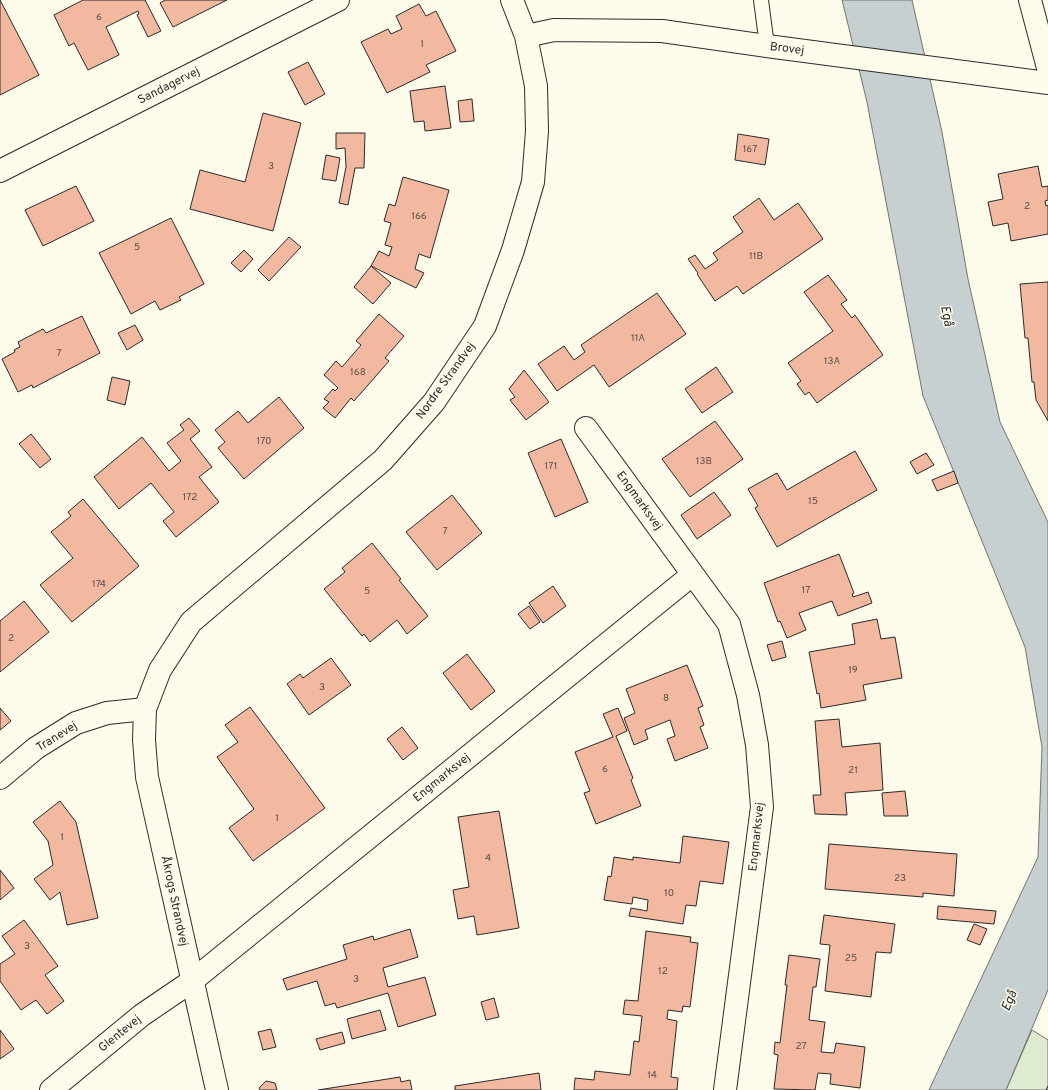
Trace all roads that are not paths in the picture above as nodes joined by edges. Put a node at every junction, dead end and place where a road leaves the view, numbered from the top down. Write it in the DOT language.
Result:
graph roads {
  1 [pos="338,0"];
  2 [pos="512,0"];
  3 [pos="761,0"];
  4 [pos="1030,0"];
  5 [pos="526,36"];
  6 [pos="767,46"];
  7 [pos="1048,68"];
  8 [pos="1048,82"];
  9 [pos="0,171"];
  10 [pos="586,428"];
  11 [pos="692,574"];
  12 [pos="145,709"];
  13 [pos="0,778"];
  14 [pos="192,981"];
  15 [pos="51,1090"];
  16 [pos="217,1090"];
  17 [pos="725,1090"];
  1 -- 9 [label="street, Sandagervej"];
  2 -- 5 [label="street, Nordre Strandvej"];
  3 -- 6 [label="lane"];
  4 -- 7 [label="street"];
  5 -- 6 [label="street, Brovej"];
  5 -- 12 [label="street, Nordre Strandvej"];
  6 -- 8 [label="street, Brovej"];
  10 -- 11 [label="street, Engmarksvej"];
  11 -- 14 [label="street, Engmarksvej"];
  11 -- 17 [label="street, Engmarksvej"];
  12 -- 13 [label="street, Tranevej"];
  12 -- 14 [label="street, Åkrogs Strandvej"];
  14 -- 15 [label="street, Glentevej"];
  14 -- 16 [label="street, Åkrogs Strandvej"];
}
